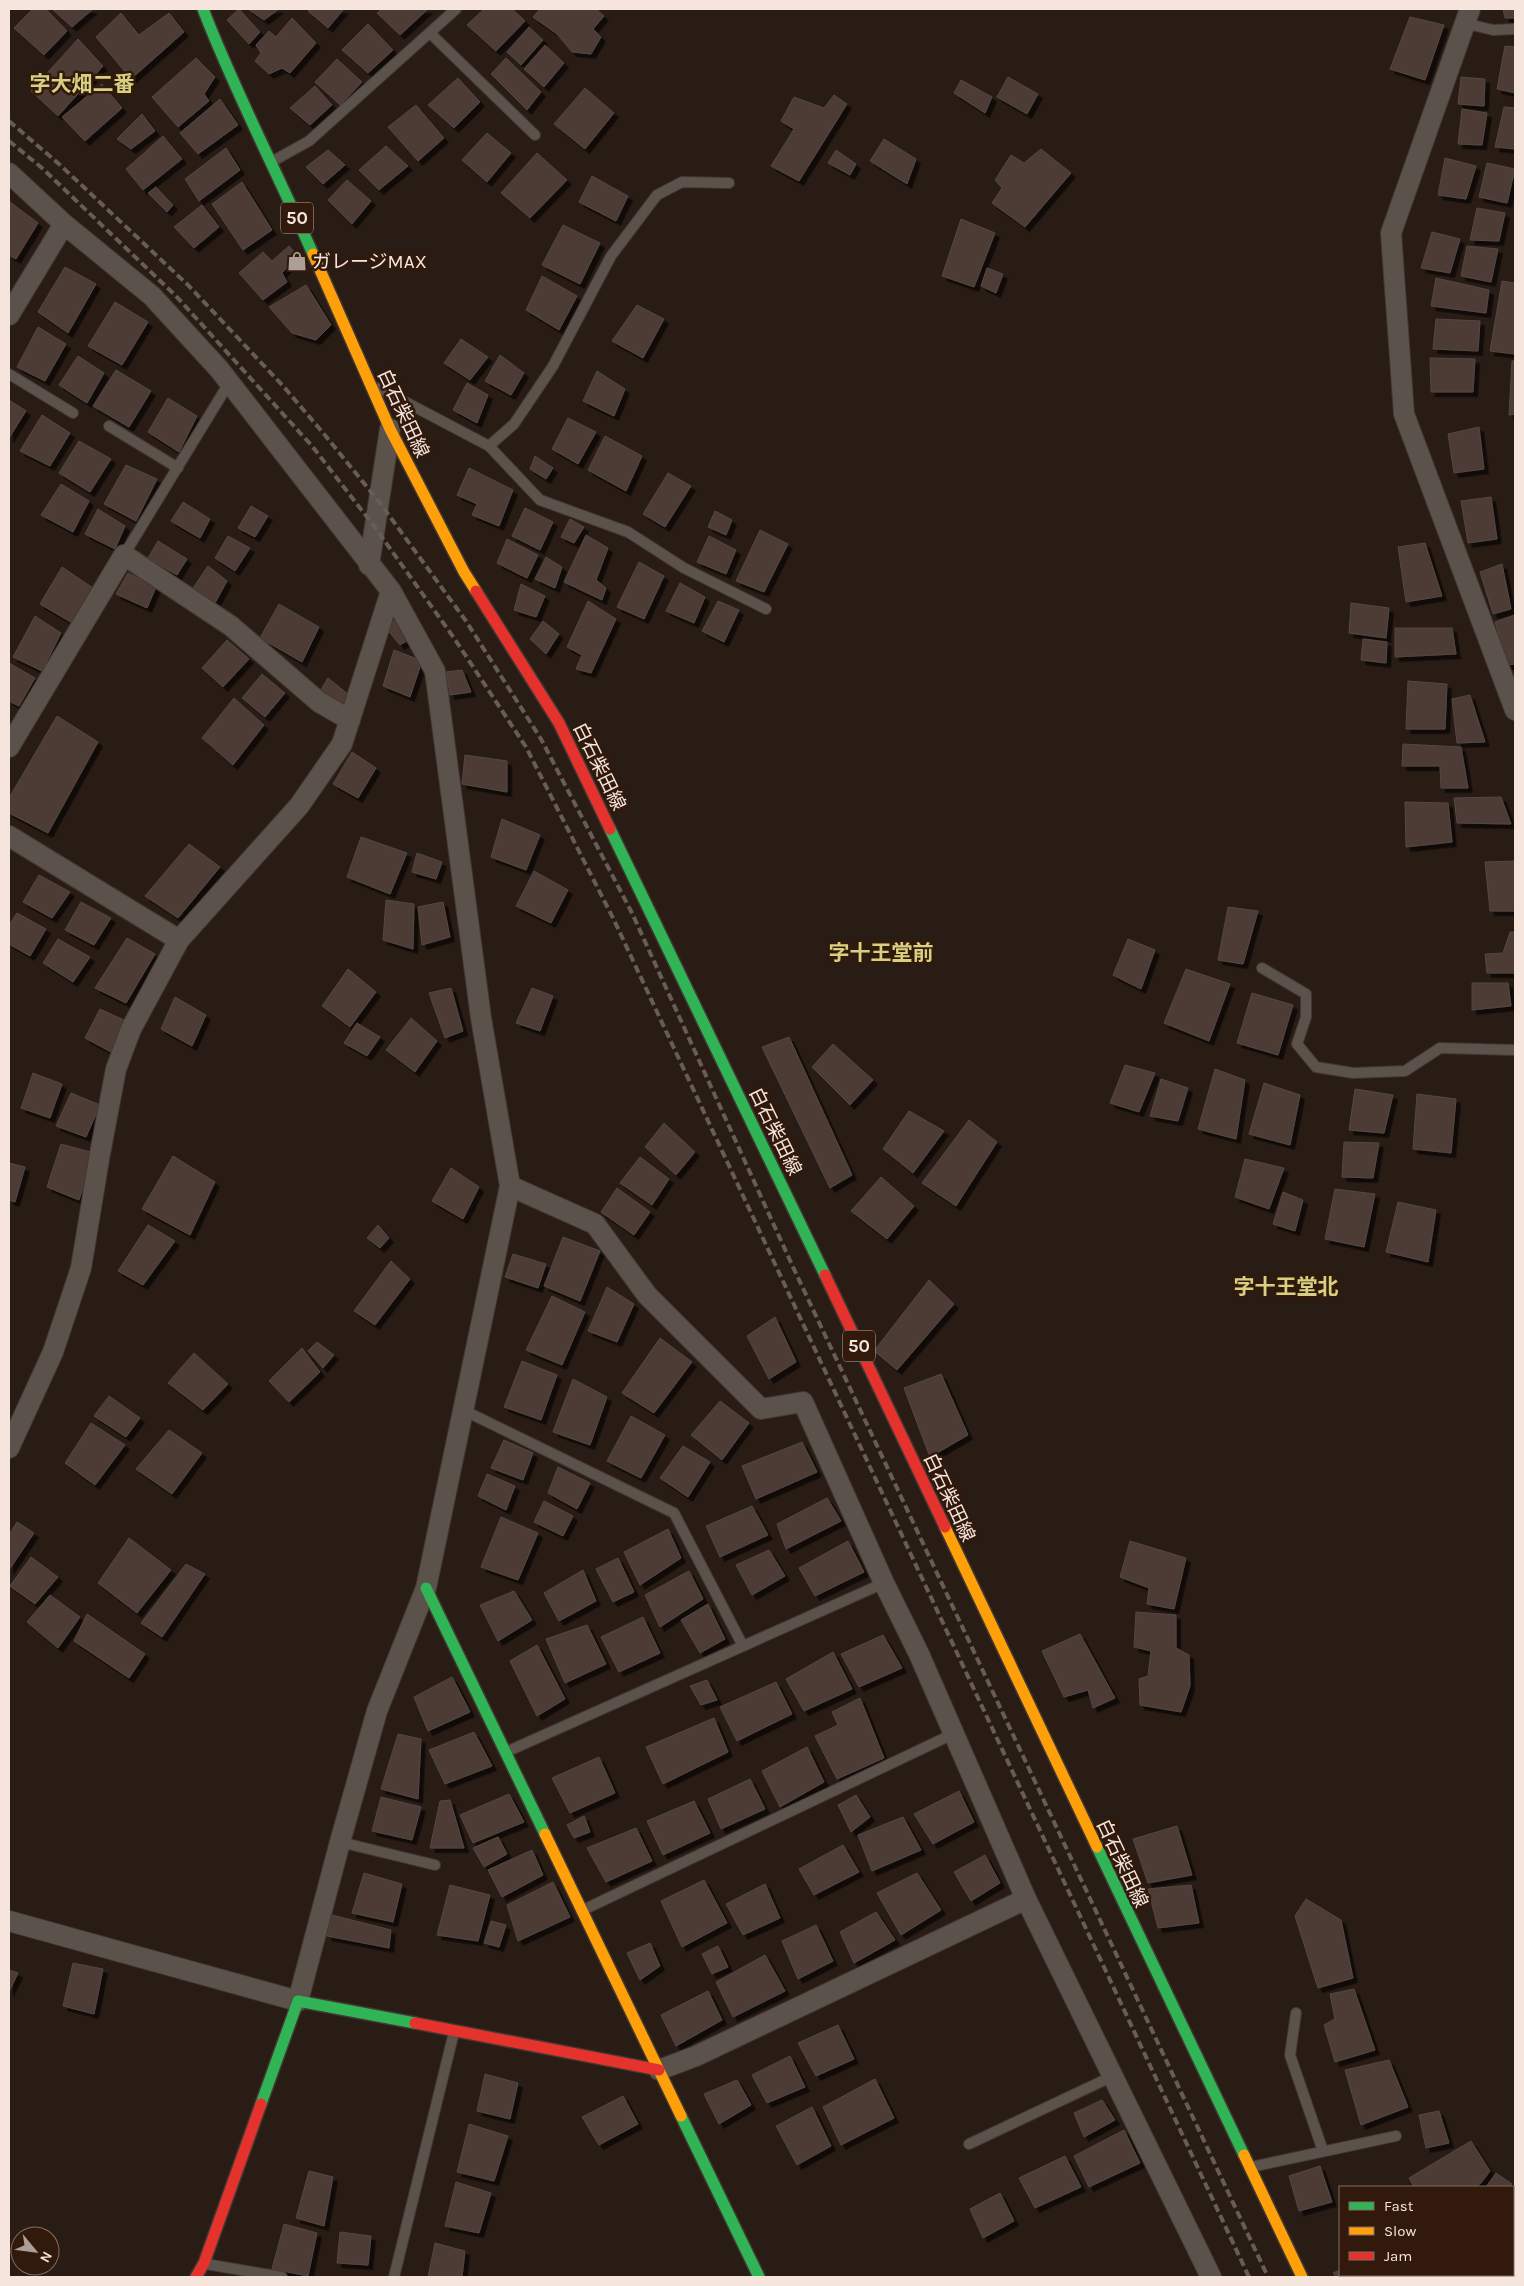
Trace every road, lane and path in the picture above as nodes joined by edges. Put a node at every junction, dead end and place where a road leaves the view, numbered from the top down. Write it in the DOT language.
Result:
graph roads {
  1 [pos="203,9"];
  2 [pos="456,9"];
  3 [pos="1467,16"];
  4 [pos="1515,29"];
  5 [pos="431,34"];
  6 [pos="535,135"];
  7 [pos="272,162"];
  8 [pos="9,173"];
  9 [pos="729,182"];
  10 [pos="64,224"];
  11 [pos="9,315"];
  12 [pos="9,374"];
  13 [pos="229,383"];
  14 [pos="370,383"];
  15 [pos="73,413"];
  16 [pos="109,426"];
  17 [pos="390,429"];
  18 [pos="489,446"];
  19 [pos="178,468"];
  20 [pos="124,555"];
  21 [pos="369,565"];
  22 [pos="390,591"];
  23 [pos="766,609"];
  24 [pos="1515,710"];
  25 [pos="350,720"];
  26 [pos="9,747"];
  27 [pos="9,836"];
  28 [pos="179,940"];
  29 [pos="1262,968"];
  30 [pos="1515,1050"];
  31 [pos="510,1186"];
  32 [pos="463,1410"];
  33 [pos="9,1448"];
  34 [pos="884,1582"];
  35 [pos="426,1588"];
  36 [pos="743,1646"];
  37 [pos="954,1734"];
  38 [pos="505,1752"];
  39 [pos="340,1842"];
  40 [pos="435,1865"];
  41 [pos="1026,1898"];
  42 [pos="582,1910"];
  43 [pos="9,1921"];
  44 [pos="298,2001"];
  45 [pos="1296,2012"];
  46 [pos="455,2031"];
  47 [pos="659,2070"];
  48 [pos="1113,2076"];
  49 [pos="1396,2136"];
  50 [pos="969,2144"];
  51 [pos="1323,2151"];
  52 [pos="1249,2167"];
  53 [pos="204,2263"];
  54 [pos="196,2277"];
  55 [pos="282,2277"];
  56 [pos="394,2277"];
  57 [pos="759,2277"];
  58 [pos="1211,2277"];
  59 [pos="1302,2277"];
  1 -- 7 [label="main road, 白石柴田線 / 50"];
  2 -- 5 [label="lane"];
  3 -- 4 [label="lane"];
  3 -- 24 [label="street"];
  5 -- 6 [label="lane"];
  5 -- 7 [label="lane"];
  7 -- 14 [label="main road, 白石柴田線 / 50"];
  8 -- 10 [label="street"];
  9 -- 18 [label="lane"];
  10 -- 11 [label="street"];
  10 -- 13 [label="street"];
  12 -- 15 [label="lane"];
  13 -- 19 [label="lane"];
  13 -- 21 [label="street"];
  14 -- 17 [label="main road, 白石柴田線 / 50"];
  14 -- 18 [label="lane"];
  16 -- 19 [label="lane"];
  17 -- 21 [label="street"];
  17 -- 52 [label="main road, 白石柴田線 / 50"];
  18 -- 23 [label="lane"];
  19 -- 20 [label="lane"];
  20 -- 25 [label="street"];
  20 -- 26 [label="street"];
  21 -- 22 [label="street"];
  22 -- 25 [label="street"];
  22 -- 31 [label="street"];
  25 -- 28 [label="street"];
  27 -- 28 [label="street"];
  28 -- 33 [label="street"];
  29 -- 30 [label="lane"];
  31 -- 32 [label="street"];
  31 -- 34 [label="street"];
  32 -- 35 [label="street"];
  32 -- 36 [label="lane"];
  34 -- 36 [label="lane"];
  34 -- 37 [label="street"];
  35 -- 38 [label="main road"];
  35 -- 39 [label="street"];
  36 -- 38 [label="lane"];
  37 -- 41 [label="street"];
  37 -- 42 [label="lane"];
  38 -- 42 [label="main road"];
  39 -- 40 [label="lane"];
  39 -- 44 [label="street"];
  41 -- 47 [label="street"];
  41 -- 48 [label="street"];
  42 -- 47 [label="main road"];
  43 -- 44 [label="street"];
  44 -- 46 [label="main road"];
  44 -- 53 [label="main road"];
  45 -- 51 [label="lane"];
  46 -- 47 [label="main road"];
  46 -- 56 [label="lane"];
  47 -- 57 [label="main road"];
  48 -- 50 [label="lane"];
  48 -- 58 [label="street"];
  49 -- 51 [label="lane"];
  51 -- 52 [label="lane"];
  52 -- 59 [label="main road, 白石柴田線 / 50"];
  53 -- 54 [label="main road"];
  53 -- 55 [label="lane"];
}
